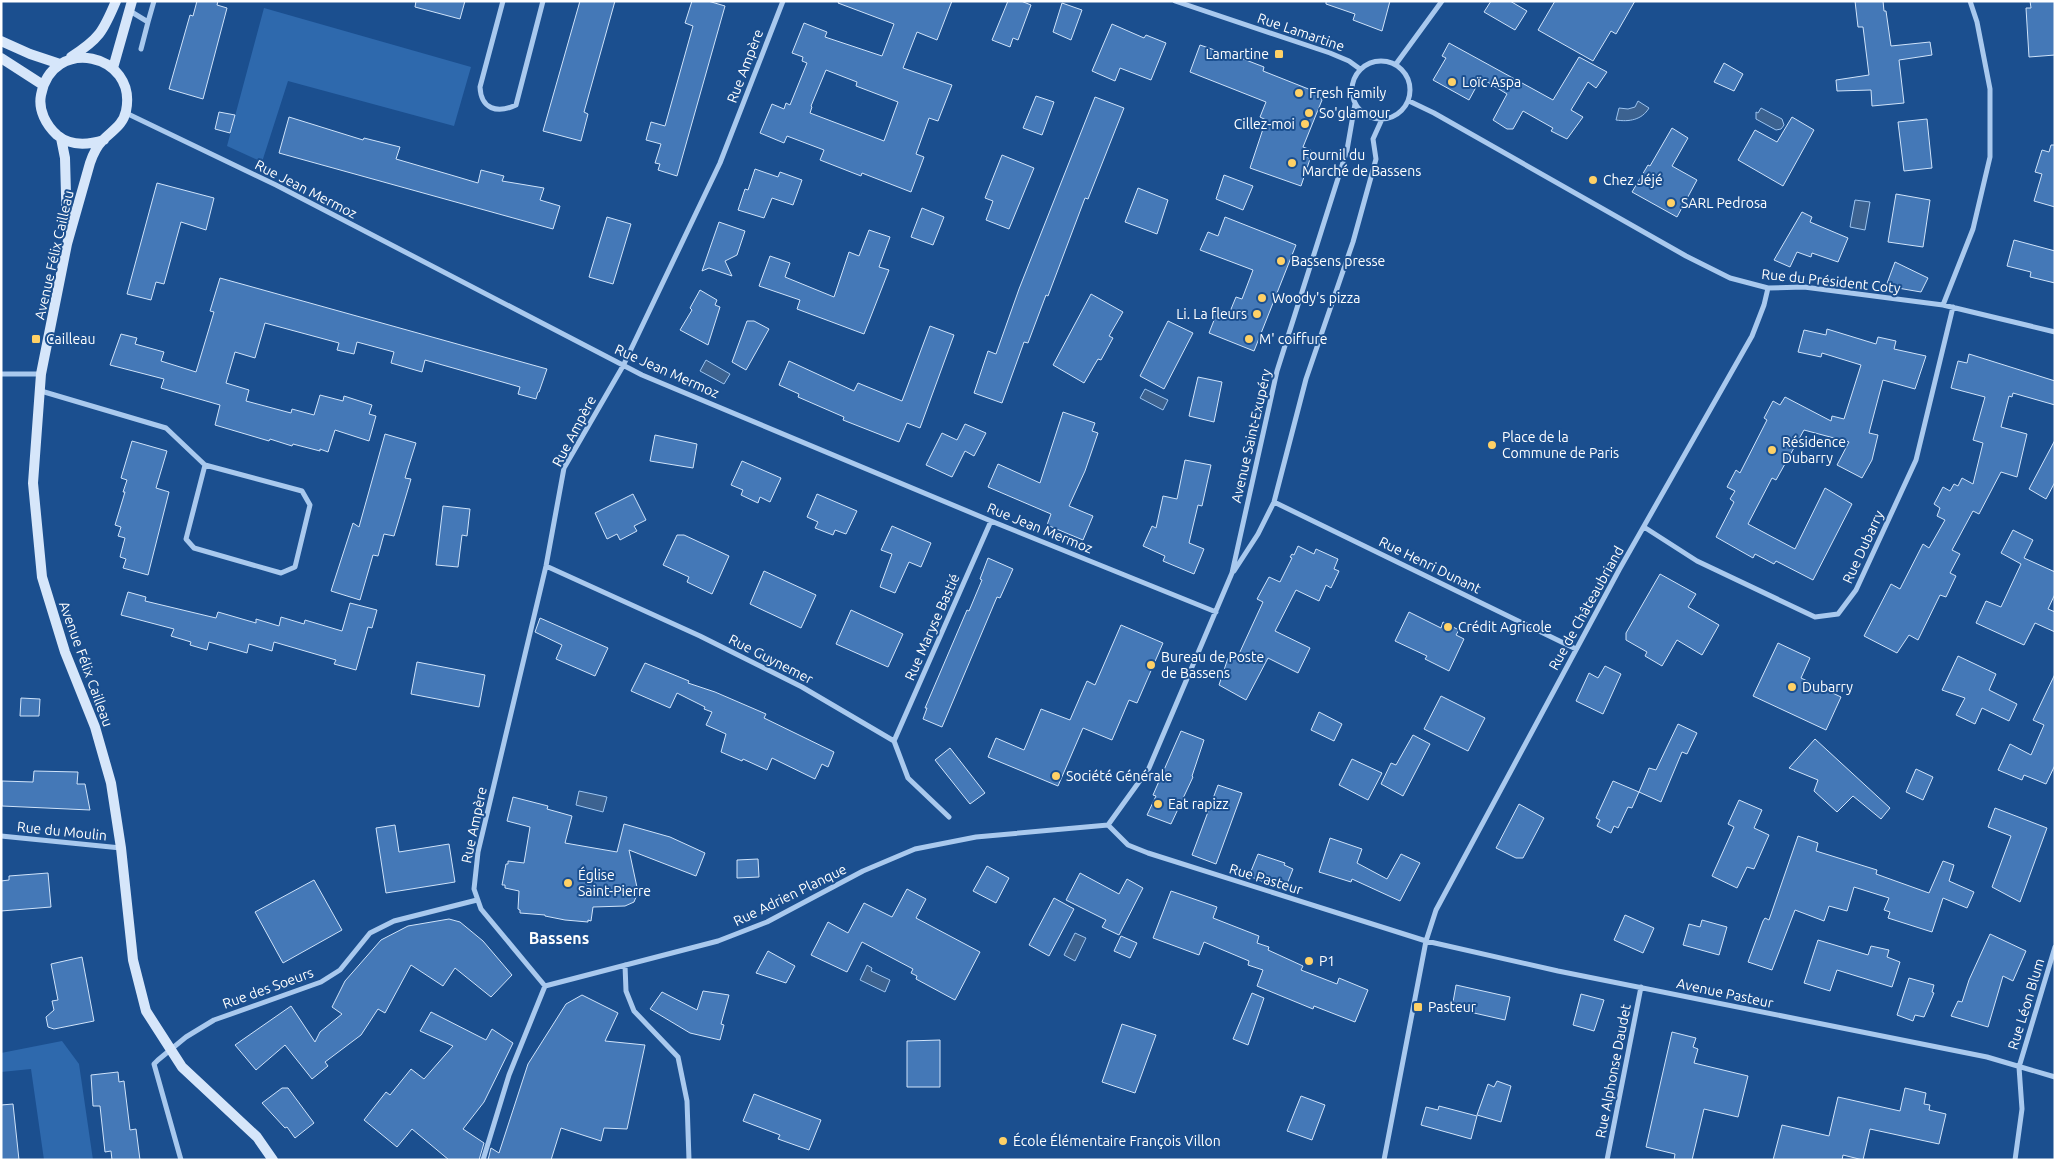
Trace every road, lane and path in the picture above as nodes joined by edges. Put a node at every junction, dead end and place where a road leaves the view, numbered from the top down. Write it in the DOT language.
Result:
graph roads {
  1 [pos="116,1"];
  2 [pos="154,1"];
  3 [pos="503,1"];
  4 [pos="544,1"];
  5 [pos="783,1"];
  6 [pos="1175,1"];
  7 [pos="1442,1"];
  8 [pos="1970,1"];
  9 [pos="131,6"];
  10 [pos="148,22"];
  11 [pos="1,41"];
  12 [pos="141,49"];
  13 [pos="1,58"];
  14 [pos="60,64"];
  15 [pos="1396,64"];
  16 [pos="113,68"];
  17 [pos="1360,69"];
  18 [pos="43,85"];
  19 [pos="1409,101"];
  20 [pos="1355,104"];
  21 [pos="126,113"];
  22 [pos="1382,119"];
  23 [pos="61,138"];
  24 [pos="104,140"];
  25 [pos="67,244"];
  26 [pos="1768,288"];
  27 [pos="1943,305"];
  28 [pos="1952,307"];
  29 [pos="2055,332"];
  30 [pos="623,366"];
  31 [pos="1,374"];
  32 [pos="41,374"];
  33 [pos="41,391"];
  34 [pos="205,464"];
  35 [pos="1274,502"];
  36 [pos="991,521"];
  37 [pos="1644,526"];
  38 [pos="546,566"];
  39 [pos="1232,573"];
  40 [pos="1216,612"];
  41 [pos="1576,649"];
  42 [pos="894,741"];
  43 [pos="949,817"];
  44 [pos="1108,825"];
  45 [pos="1,836"];
  46 [pos="120,848"];
  47 [pos="477,900"];
  48 [pos="1426,941"];
  49 [pos="2055,947"];
  50 [pos="625,965"];
  51 [pos="545,986"];
  52 [pos="1641,987"];
  53 [pos="170,1050"];
  54 [pos="2019,1068"];
  55 [pos="2055,1077"];
  56 [pos="181,1160"];
  57 [pos="273,1160"];
  58 [pos="483,1160"];
  59 [pos="688,1160"];
  60 [pos="1384,1160"];
  61 [pos="1607,1160"];
  62 [pos="2015,1160"];
  1 -- 14 [label="street"];
  2 -- 10 [label="street"];
  3 -- 4 [label="street"];
  5 -- 30 [label="street, Rue Ampère"];
  6 -- 17 [label="street, Rue Lamartine"];
  7 -- 15 [label="street"];
  8 -- 27 [label="street"];
  9 -- 10 [label="street"];
  9 -- 16 [label="street"];
  10 -- 12 [label="street"];
  11 -- 14 [label="street"];
  13 -- 18 [label="street"];
  14 -- 16 [label="street"];
  14 -- 18 [label="street"];
  15 -- 17 [label="street"];
  15 -- 19 [label="street"];
  16 -- 21 [label="street"];
  17 -- 20 [label="street"];
  18 -- 23 [label="street"];
  19 -- 22 [label="street"];
  19 -- 26 [label="street, Rue du Président Coty"];
  20 -- 22 [label="street"];
  20 -- 39 [label="street, Avenue Saint-Exupéry"];
  21 -- 24 [label="street, Avenue Félix Cailleau"];
  21 -- 30 [label="street, Rue Jean Mermoz"];
  22 -- 35 [label="street, Avenue Saint-Exupéry"];
  23 -- 24 [label="street"];
  23 -- 25 [label="street"];
  24 -- 25 [label="street, Avenue Félix Cailleau"];
  25 -- 32 [label="street, Avenue Félix Cailleau"];
  26 -- 27 [label="street, Rue du Président Coty"];
  26 -- 37 [label="street, Rue de Châteaubriand"];
  27 -- 28 [label="street, Rue du Président Coty"];
  28 -- 29 [label="street, Rue du Président Coty"];
  28 -- 37 [label="street, Rue Dubarry"];
  30 -- 36 [label="street, Rue Jean Mermoz"];
  30 -- 38 [label="street, Rue Ampère"];
  31 -- 32 [label="street"];
  32 -- 33 [label="street, Avenue Félix Cailleau"];
  33 -- 34 [label="street"];
  33 -- 46 [label="street, Avenue Félix Cailleau"];
  34 -- 34 [label="street"];
  35 -- 39 [label="street, Avenue Saint-Exupéry"];
  35 -- 41 [label="street, Rue Henri Dunant"];
  36 -- 40 [label="street, Rue Jean Mermoz"];
  36 -- 42 [label="street, Rue Maryse Bastié"];
  37 -- 41 [label="street, Rue de Châteaubriand"];
  38 -- 42 [label="street, Rue Guynemer"];
  38 -- 47 [label="street, Rue Ampère"];
  39 -- 40 [label="street, Avenue Saint-Exupéry"];
  40 -- 44 [label="street, Avenue Saint-Exupéry"];
  41 -- 48 [label="street, Rue de Châteaubriand"];
  42 -- 43 [label="street"];
  44 -- 48 [label="street, Rue Pasteur"];
  44 -- 50 [label="street, Rue Adrien Planque"];
  45 -- 46 [label="street, Rue du Moulin"];
  46 -- 53 [label="street, Avenue Félix Cailleau"];
  47 -- 51 [label="street"];
  47 -- 53 [label="street, Rue des Soeurs"];
  48 -- 52 [label="street, Avenue Pasteur"];
  48 -- 60 [label="street, Rue de Châteaubriand"];
  49 -- 54 [label="street, Rue Léon Blum"];
  50 -- 51 [label="street, Rue Adrien Planque"];
  50 -- 59 [label="street"];
  51 -- 58 [label="street"];
  52 -- 54 [label="street, Avenue Pasteur"];
  52 -- 61 [label="street, Rue Alphonse Daudet"];
  53 -- 56 [label="street, Rue des Soeurs"];
  53 -- 57 [label="street, Avenue Félix Cailleau"];
  54 -- 55 [label="street, Avenue Pasteur"];
  54 -- 62 [label="street"];
}
